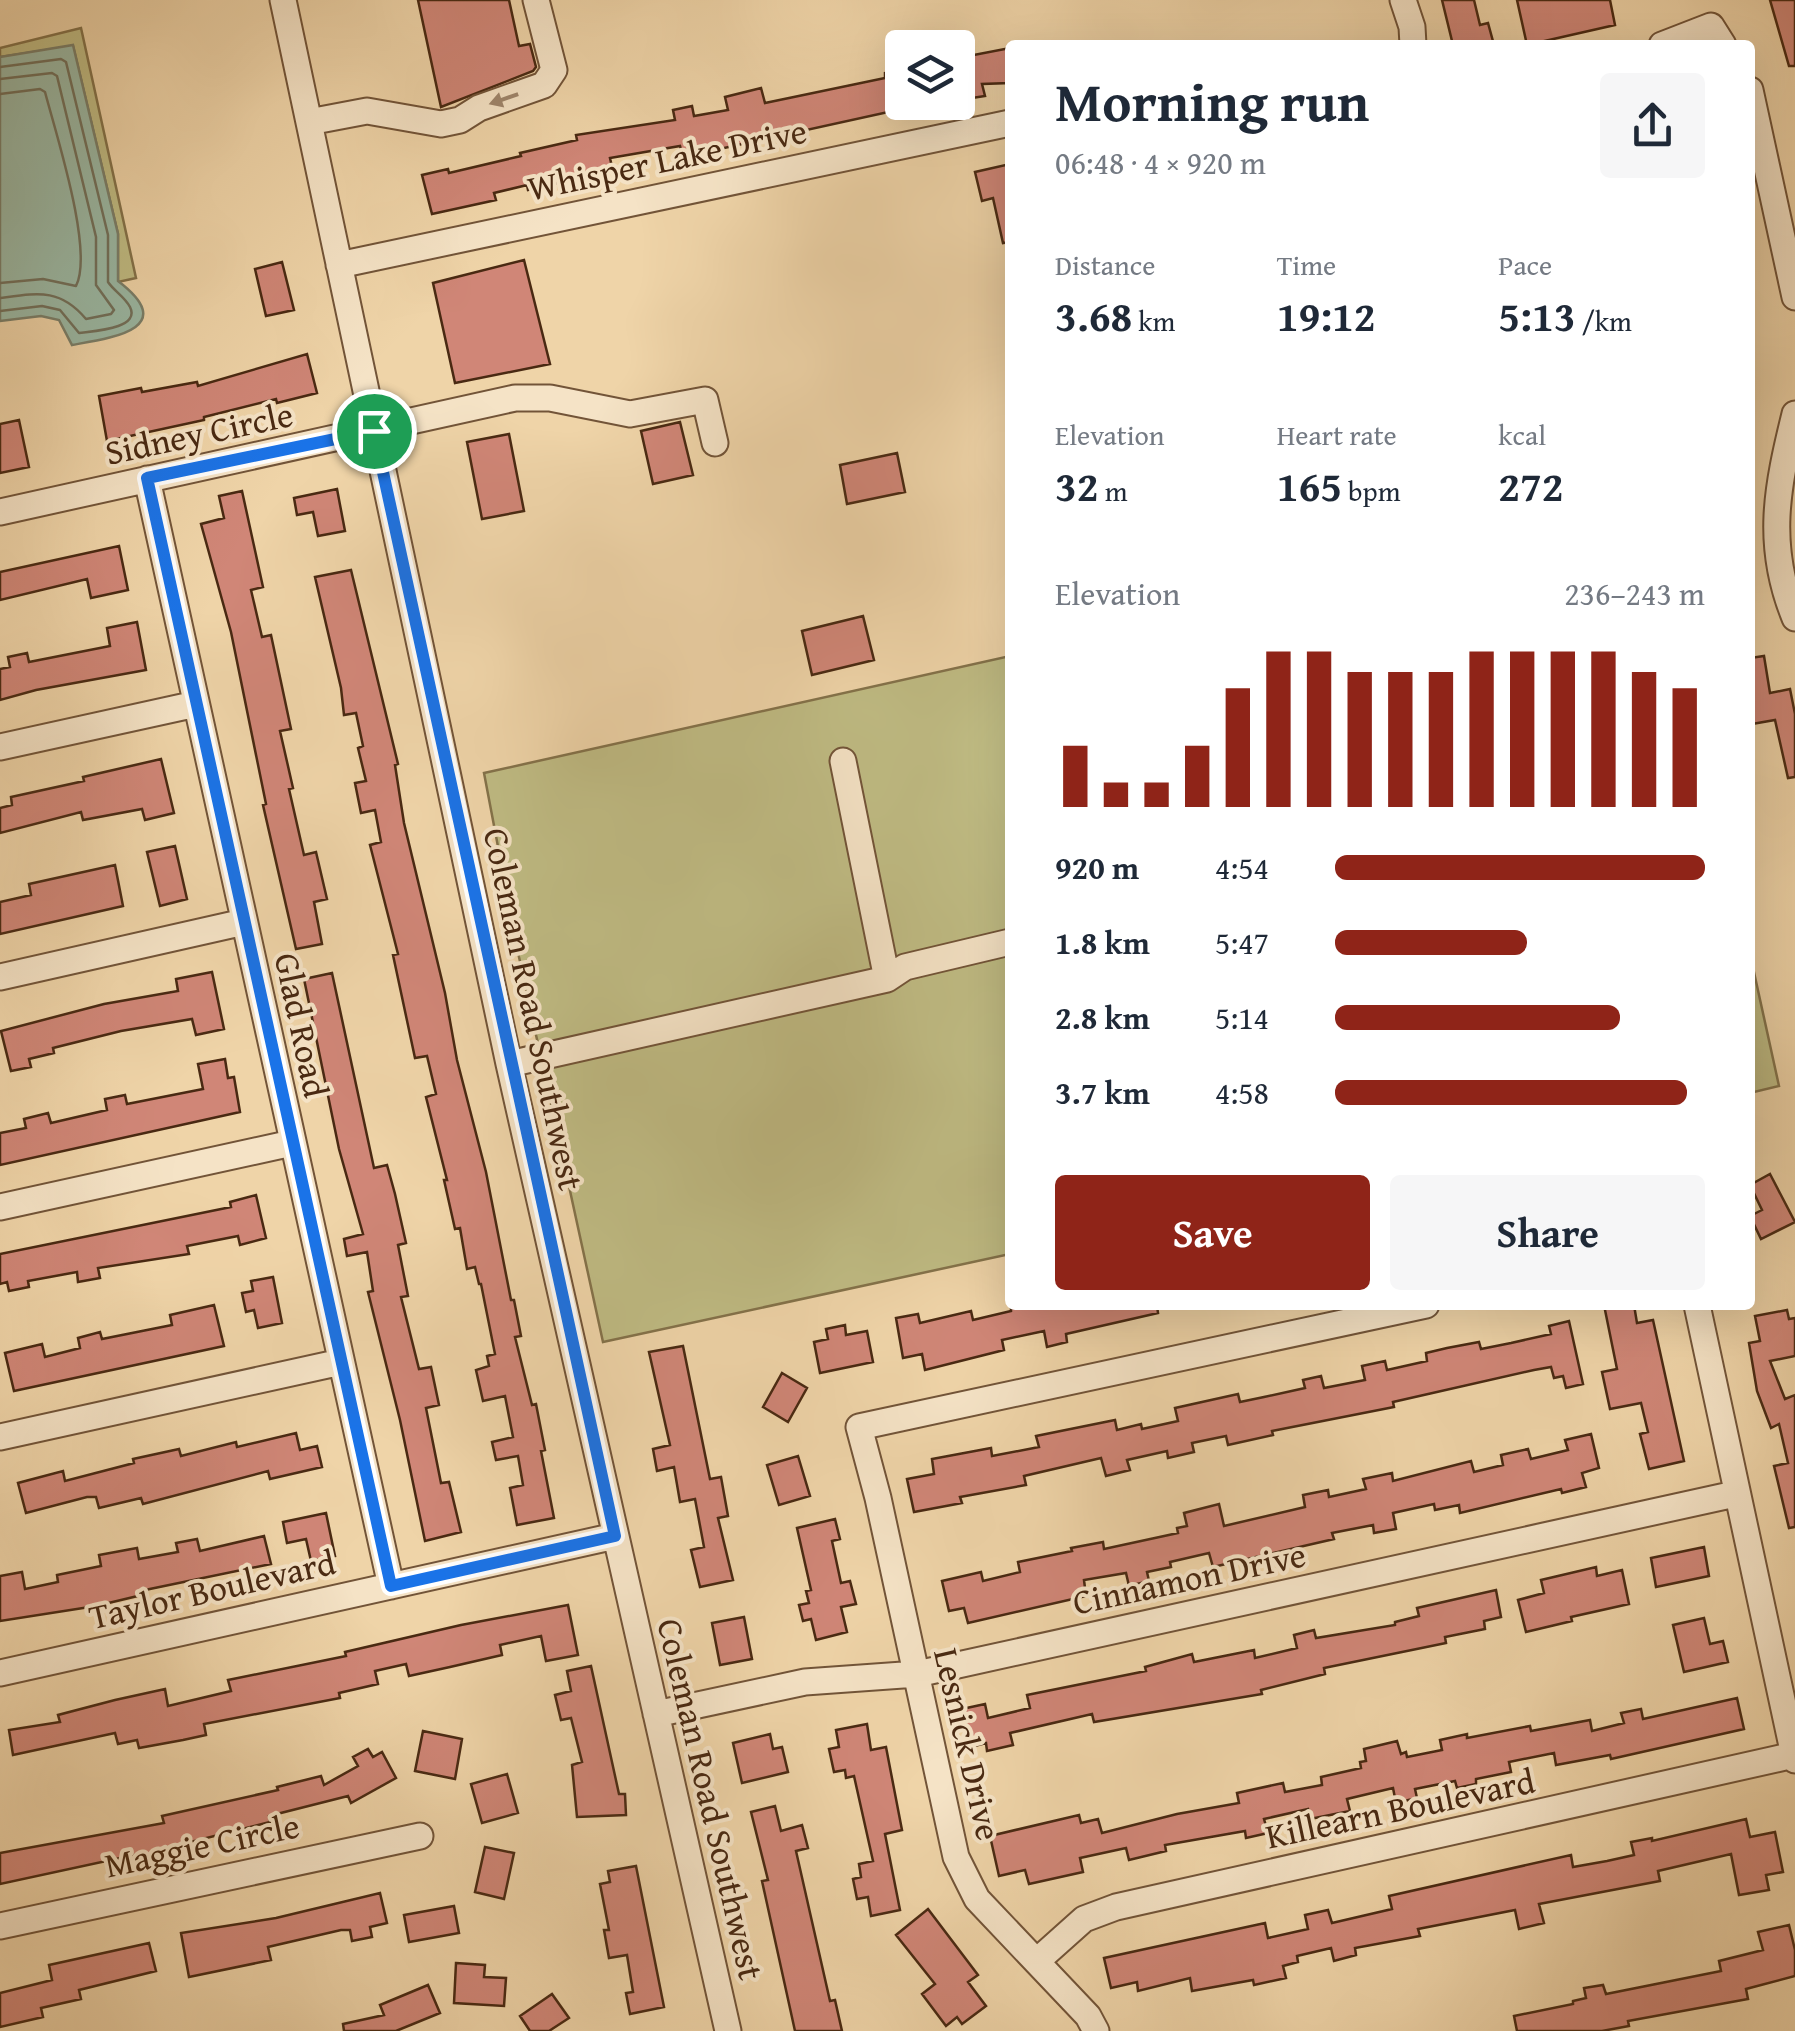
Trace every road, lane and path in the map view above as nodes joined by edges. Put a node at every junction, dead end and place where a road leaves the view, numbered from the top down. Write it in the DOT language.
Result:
graph roads {
  1 [pos="536,0"];
  2 [pos="1404,0"];
  3 [pos="287,1"];
  4 [pos="1413,40"];
  5 [pos="1675,40"];
  6 [pos="1720,40"];
  7 [pos="1755,113"];
  8 [pos="309,122"];
  9 [pos="1005,124"];
  10 [pos="339,264"];
  11 [pos="1795,297"];
  12 [pos="1795,414"];
  13 [pos="374,431"];
  14 [pos="715,443"];
  15 [pos="147,478"];
  16 [pos="0,512"];
  17 [pos="1795,618"];
  18 [pos="196,704"];
  19 [pos="0,748"];
  20 [pos="842,760"];
  21 [pos="244,922"];
  22 [pos="1005,943"];
  23 [pos="896,973"];
  24 [pos="0,977"];
  25 [pos="510,1064"];
  26 [pos="292,1143"];
  27 [pos="0,1207"];
  28 [pos="1403,1310"];
  29 [pos="1697,1310"];
  30 [pos="341,1362"];
  31 [pos="0,1438"];
  32 [pos="1735,1494"];
  33 [pos="615,1536"];
  34 [pos="391,1586"];
  35 [pos="0,1673"];
  36 [pos="917,1674"];
  37 [pos="656,1714"];
  38 [pos="1794,1758"];
  39 [pos="420,1836"];
  40 [pos="0,1926"];
  41 [pos="1037,1961"];
  42 [pos="728,2031"];
  43 [pos="1096,2031"];
  1 -- 8 [label="street, one-way"];
  2 -- 4 [label="street"];
  3 -- 8 [label="street, Coleman Road Southwest"];
  5 -- 6 [label="street"];
  7 -- 11 [label="street"];
  8 -- 10 [label="street, Coleman Road Southwest"];
  9 -- 10 [label="street, Whisper Lake Drive"];
  10 -- 13 [label="street, Coleman Road Southwest"];
  12 -- 17 [label="street"];
  13 -- 14 [label="street, Sidney Circle"];
  13 -- 15 [label="street, Sidney Circle"];
  13 -- 25 [label="street, Coleman Road Southwest"];
  15 -- 16 [label="street, Sidney Circle"];
  15 -- 18 [label="street, Glad Road"];
  18 -- 19 [label="street"];
  18 -- 21 [label="street, Glad Road"];
  20 -- 23 [label="street"];
  21 -- 24 [label="street"];
  21 -- 26 [label="street, Glad Road"];
  22 -- 23 [label="street"];
  23 -- 25 [label="street"];
  25 -- 33 [label="street, Coleman Road Southwest"];
  26 -- 27 [label="street"];
  26 -- 30 [label="street, Glad Road"];
  28 -- 36 [label="street, Lesnick Drive"];
  29 -- 32 [label="street"];
  30 -- 31 [label="street"];
  30 -- 34 [label="street, Glad Road"];
  32 -- 36 [label="street, Cinnamon Drive"];
  32 -- 38 [label="street"];
  33 -- 34 [label="street, Taylor Boulevard"];
  33 -- 37 [label="street, Coleman Road Southwest"];
  34 -- 35 [label="street, Taylor Boulevard"];
  36 -- 37 [label="street, Cinnamon Drive"];
  36 -- 41 [label="street, Lesnick Drive"];
  37 -- 42 [label="street, Coleman Road Southwest"];
  38 -- 41 [label="street, Killearn Boulevard"];
  39 -- 40 [label="street, Maggie Circle"];
  41 -- 43 [label="street, Lesnick Drive"];
}
